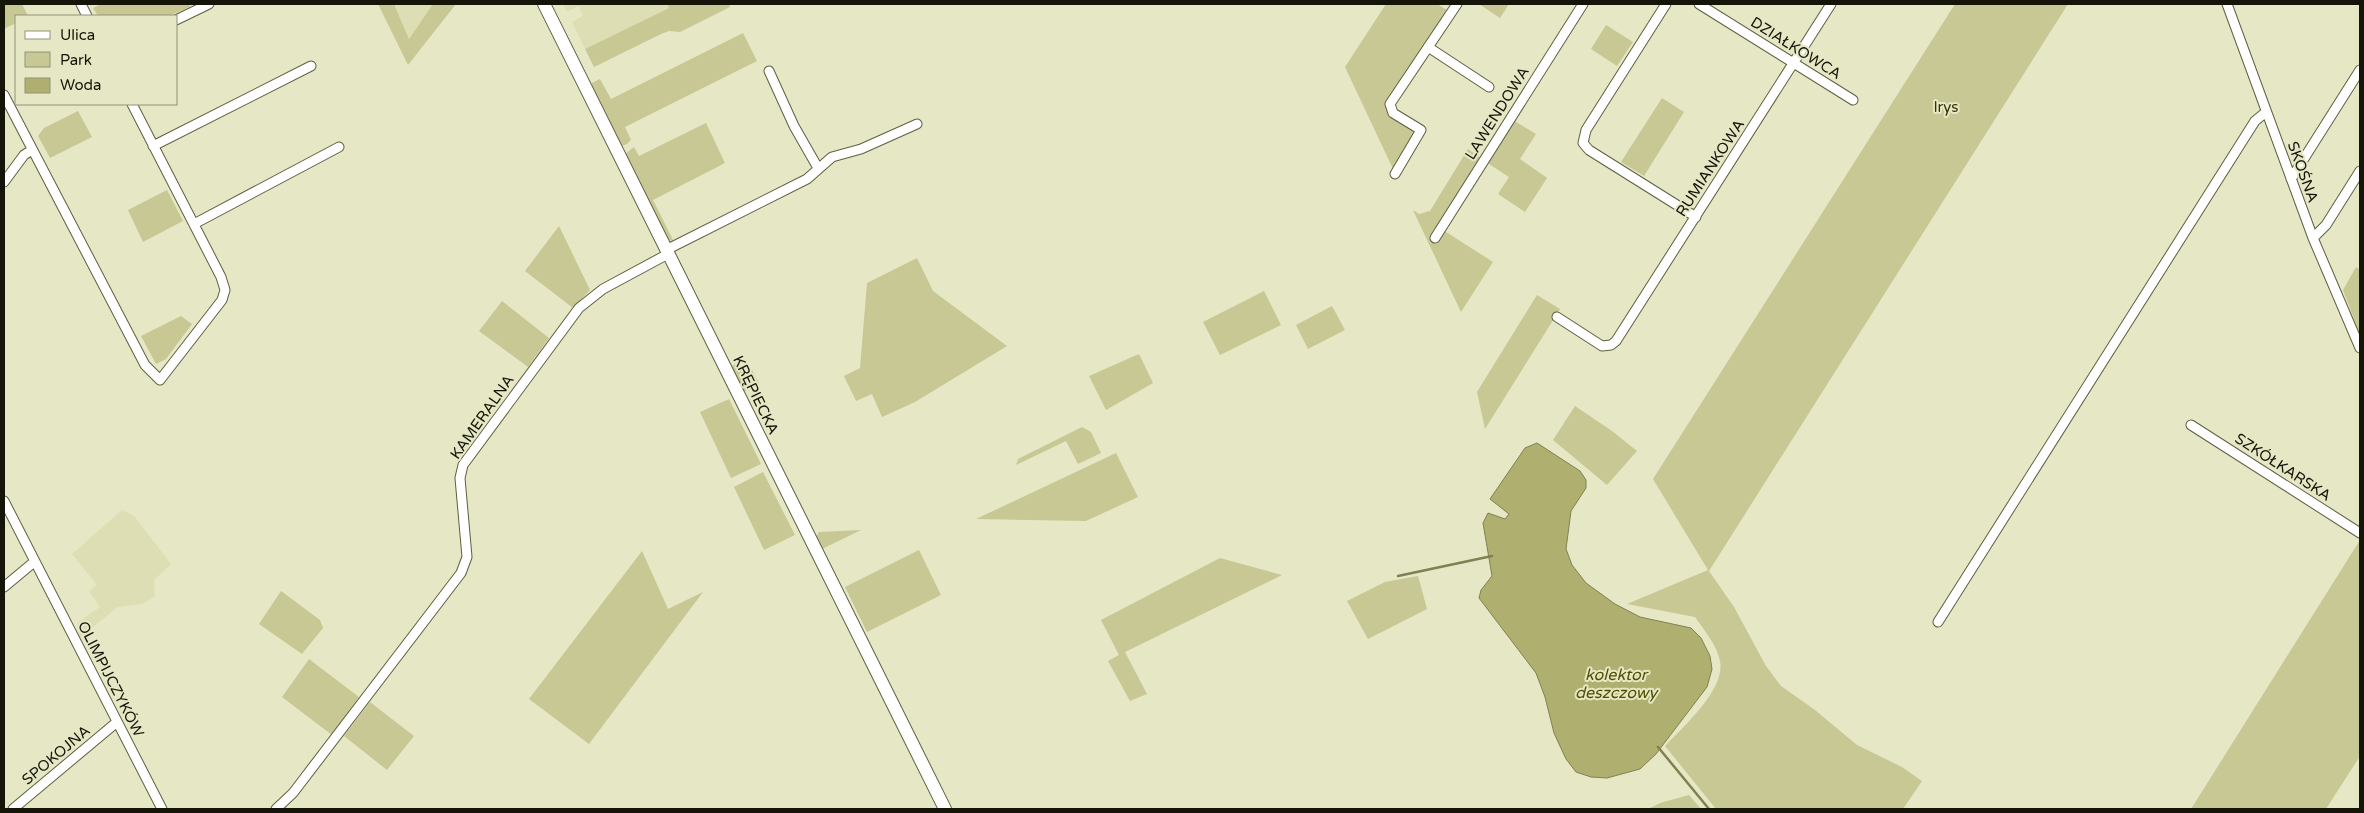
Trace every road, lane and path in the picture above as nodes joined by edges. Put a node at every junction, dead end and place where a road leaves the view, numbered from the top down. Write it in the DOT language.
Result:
graph roads {
  1 [pos="209,4"];
  2 [pos="544,4"];
  3 [pos="1457,4"];
  4 [pos="1583,4"];
  5 [pos="1666,4"];
  6 [pos="1699,4"];
  7 [pos="1831,4"];
  8 [pos="2227,4"];
  9 [pos="178,19"];
  10 [pos="1428,47"];
  11 [pos="1794,63"];
  12 [pos="311,66"];
  13 [pos="2360,70"];
  14 [pos="769,71"];
  15 [pos="1489,86"];
  16 [pos="8,100"];
  17 [pos="1853,100"];
  18 [pos="132,105"];
  19 [pos="2266,112"];
  20 [pos="917,124"];
  21 [pos="153,146"];
  22 [pos="339,147"];
  23 [pos="32,150"];
  24 [pos="818,168"];
  25 [pos="2360,171"];
  26 [pos="1395,174"];
  27 [pos="2291,179"];
  28 [pos="4,182"];
  29 [pos="1696,216"];
  30 [pos="194,224"];
  31 [pos="1435,238"];
  32 [pos="2313,238"];
  33 [pos="667,252"];
  34 [pos="1557,316"];
  35 [pos="2360,348"];
  36 [pos="2191,425"];
  37 [pos="4,501"];
  38 [pos="2360,533"];
  39 [pos="34,562"];
  40 [pos="4,587"];
  41 [pos="1938,622"];
  42 [pos="117,722"];
  43 [pos="942,804"];
  44 [pos="14,809"];
  45 [pos="162,809"];
  46 [pos="276,809"];
  1 -- 9 [label="street"];
  2 -- 33 [label="street, KRĘPIECKA"];
  3 -- 10 [label="street"];
  4 -- 31 [label="street, LAWENDOWA"];
  5 -- 29 [label="street"];
  6 -- 11 [label="street, DZIAŁKOWCA"];
  7 -- 11 [label="street, RUMIANKOWA"];
  8 -- 19 [label="street, SKOŚNA"];
  10 -- 15 [label="street"];
  10 -- 26 [label="street"];
  11 -- 17 [label="street, DZIAŁKOWCA"];
  11 -- 29 [label="street, RUMIANKOWA"];
  12 -- 21 [label="street"];
  13 -- 27 [label="street"];
  14 -- 24 [label="street"];
  16 -- 23 [label="street"];
  18 -- 21 [label="street"];
  19 -- 27 [label="street, SKOŚNA"];
  19 -- 41 [label="street"];
  20 -- 24 [label="street, KAMERALNA"];
  21 -- 30 [label="street"];
  22 -- 30 [label="street"];
  23 -- 28 [label="street"];
  23 -- 30 [label="street"];
  24 -- 33 [label="street, KAMERALNA"];
  25 -- 32 [label="street"];
  27 -- 32 [label="street, SKOŚNA"];
  29 -- 34 [label="street, RUMIANKOWA"];
  32 -- 35 [label="street, SKOŚNA"];
  33 -- 43 [label="street, KRĘPIECKA"];
  33 -- 46 [label="street, KAMERALNA"];
  36 -- 38 [label="street, SZKÓŁKARSKA"];
  37 -- 39 [label="street, OLIMPIJCZYKÓW"];
  39 -- 40 [label="street"];
  39 -- 42 [label="street, OLIMPIJCZYKÓW"];
  42 -- 44 [label="street, SPOKOJNA"];
  42 -- 45 [label="street, OLIMPIJCZYKÓW"];
}
